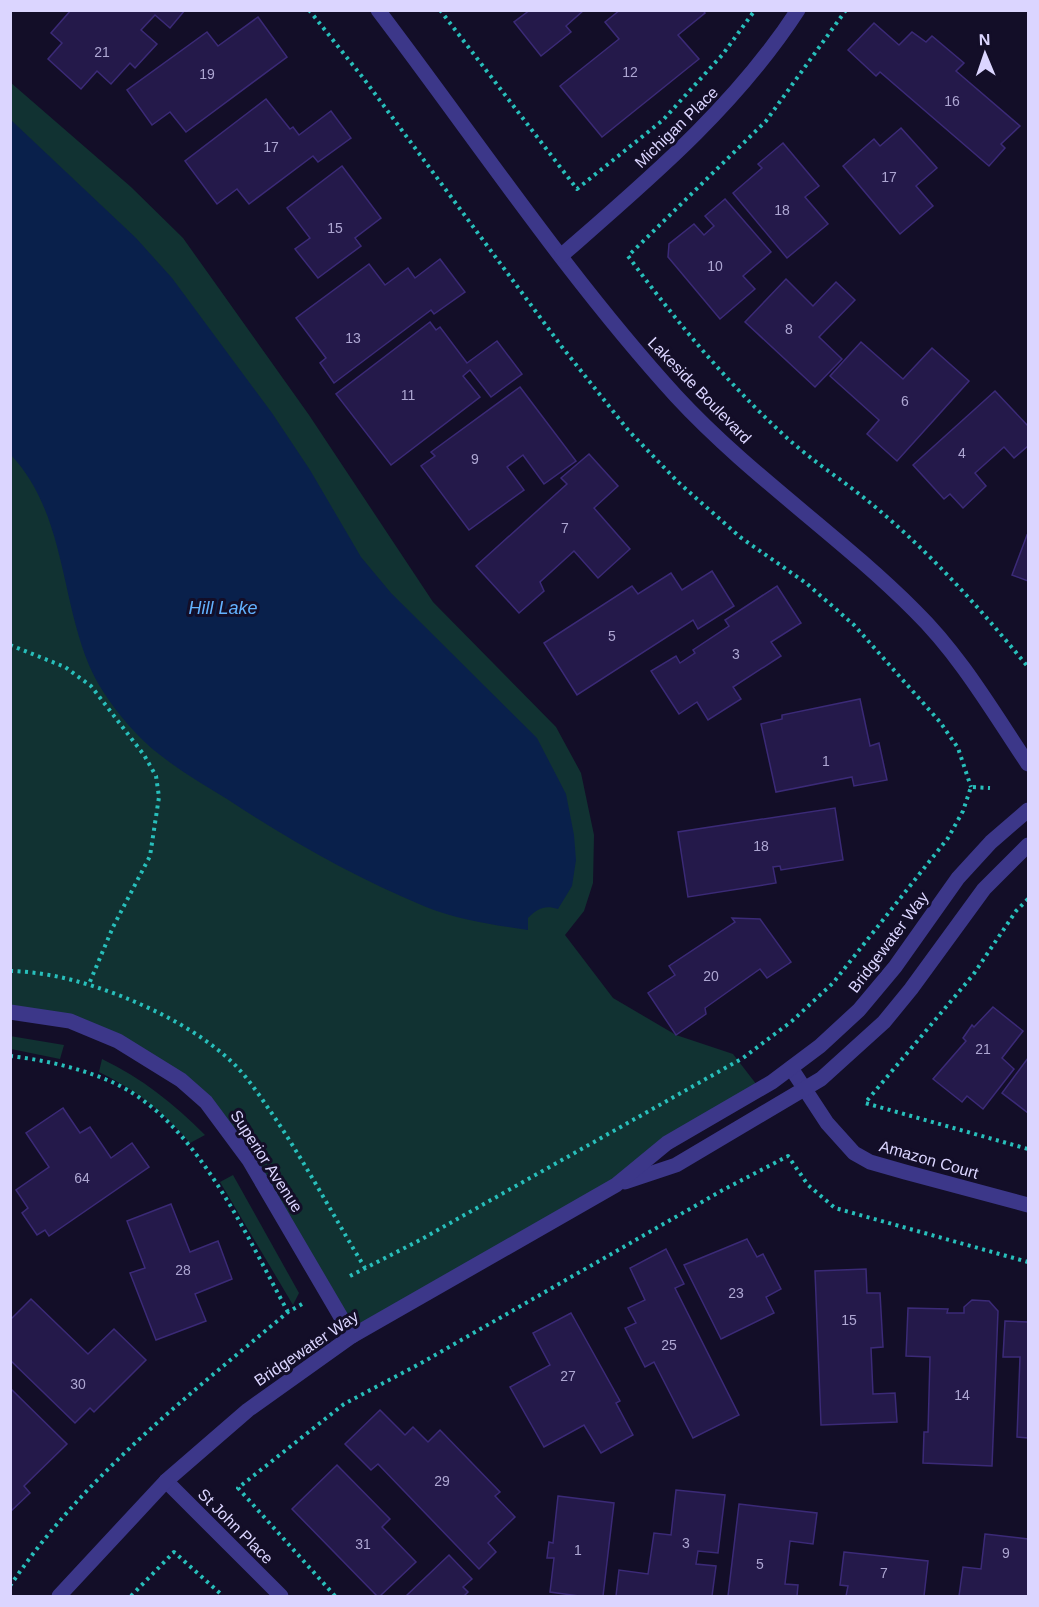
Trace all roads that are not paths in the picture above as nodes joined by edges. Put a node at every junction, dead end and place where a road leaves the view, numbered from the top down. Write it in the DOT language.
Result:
graph roads {
  1 [pos="378,10"];
  2 [pos="798,10"];
  3 [pos="562,255"];
  4 [pos="1029,764"];
  5 [pos="1029,810"];
  6 [pos="1029,844"];
  7 [pos="10,1011"];
  8 [pos="791,1068"];
  9 [pos="805,1089"];
  10 [pos="616,1185"];
  11 [pos="1029,1205"];
  12 [pos="352,1336"];
  13 [pos="166,1481"];
  14 [pos="59,1596"];
  15 [pos="281,1596"];
  1 -- 3 [label="street, Lakeside Boulevard"];
  2 -- 3 [label="street, Michigan Place"];
  3 -- 4 [label="street, Lakeside Boulevard"];
  5 -- 8 [label="street, Bridgewater Way"];
  6 -- 9 [label="street, Bridgewater Way"];
  7 -- 12 [label="street, Superior Avenue"];
  8 -- 9 [label="street, Amazon Court"];
  8 -- 10 [label="street, Bridgewater Way"];
  9 -- 10 [label="street, Bridgewater Way"];
  9 -- 11 [label="street, Amazon Court"];
  10 -- 12 [label="street, Bridgewater Way"];
  12 -- 13 [label="street, Bridgewater Way"];
  13 -- 14 [label="street, Bridgewater Way"];
  13 -- 15 [label="street, St John Place"];
}
